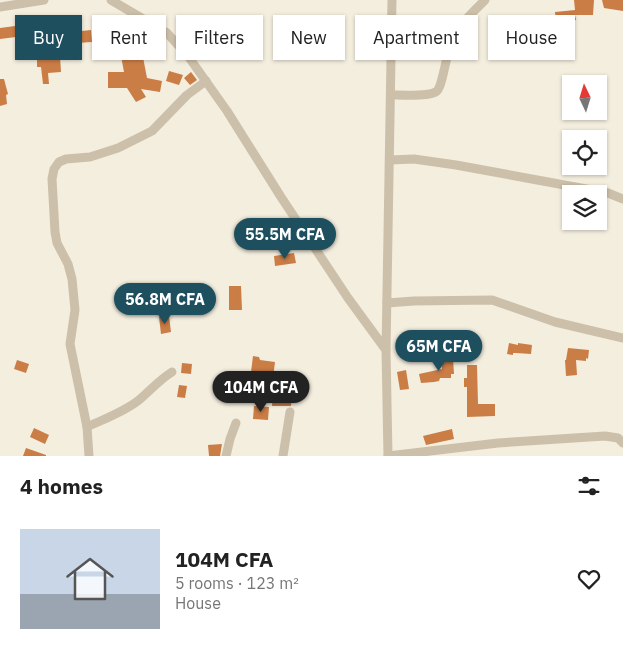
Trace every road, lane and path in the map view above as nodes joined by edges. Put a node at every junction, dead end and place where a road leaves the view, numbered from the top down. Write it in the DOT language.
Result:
graph roads {
  1 [pos="44,0"];
  2 [pos="111,0"];
  3 [pos="392,0"];
  4 [pos="485,0"];
  5 [pos="0,7"];
  6 [pos="206,81"];
  7 [pos="391,95"];
  8 [pos="390,160"];
  9 [pos="623,199"];
  10 [pos="387,303"];
  11 [pos="623,338"];
  12 [pos="386,350"];
  13 [pos="172,372"];
  14 [pos="290,412"];
  15 [pos="236,424"];
  16 [pos="86,427"];
  17 [pos="623,443"];
  18 [pos="89,456"];
  19 [pos="226,456"];
  20 [pos="284,456"];
  21 [pos="388,456"];
  1 -- 5 [label="street"];
  2 -- 6 [label="street"];
  3 -- 7 [label="street"];
  4 -- 7 [label="street"];
  6 -- 12 [label="street"];
  6 -- 16 [label="street"];
  7 -- 8 [label="street"];
  8 -- 9 [label="street"];
  8 -- 10 [label="street"];
  10 -- 11 [label="street"];
  10 -- 12 [label="street"];
  12 -- 21 [label="street"];
  13 -- 16 [label="street"];
  14 -- 20 [label="street"];
  15 -- 19 [label="street"];
  16 -- 18 [label="street"];
  17 -- 21 [label="street"];
}
